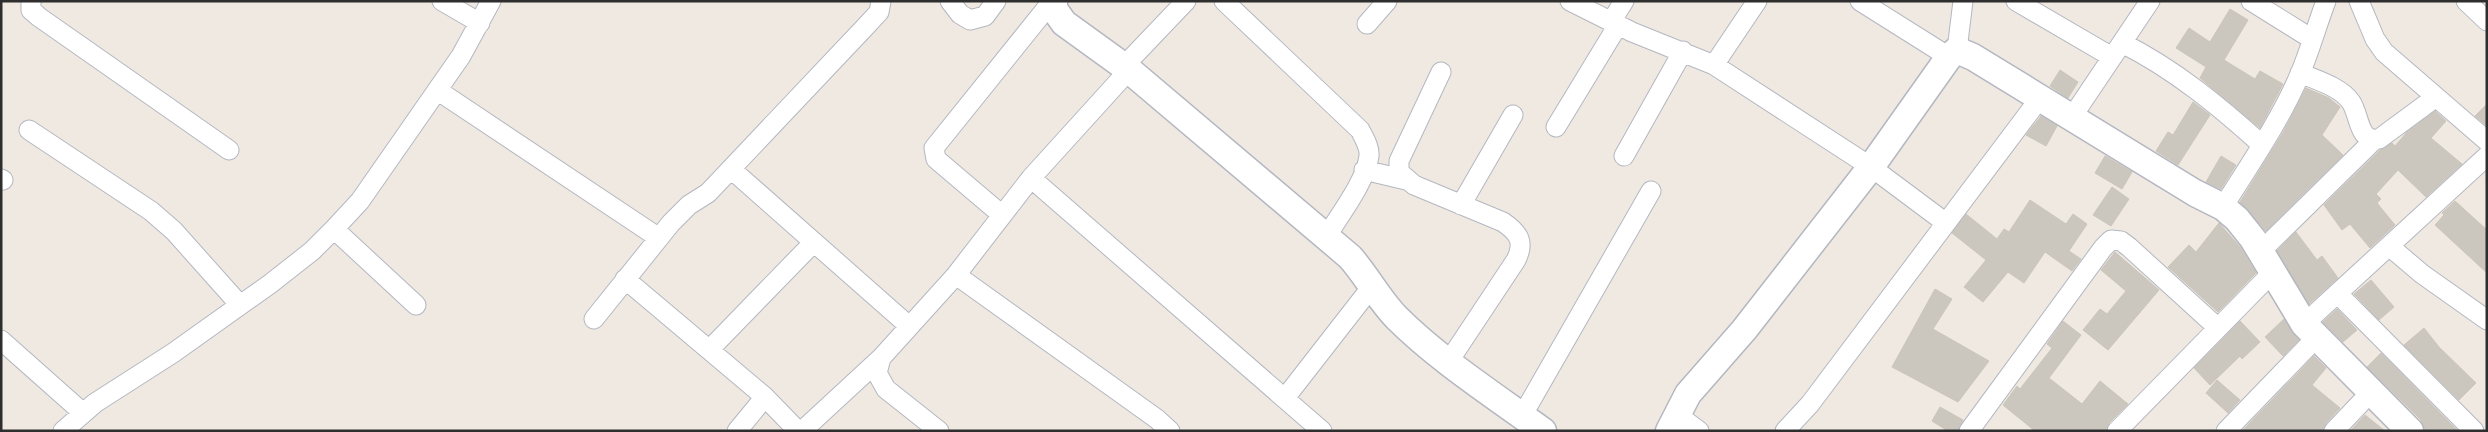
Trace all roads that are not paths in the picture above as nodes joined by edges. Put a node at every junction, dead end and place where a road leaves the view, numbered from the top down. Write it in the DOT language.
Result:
graph roads {
  1 [pos="31,1"];
  2 [pos="442,1"];
  3 [pos="491,1"];
  4 [pos="881,1"];
  5 [pos="950,1"];
  6 [pos="996,1"];
  7 [pos="1186,1"];
  8 [pos="1224,1"];
  9 [pos="1386,1"];
  10 [pos="1570,1"];
  11 [pos="1624,1"];
  12 [pos="1757,1"];
  13 [pos="1860,1"];
  14 [pos="1963,1"];
  15 [pos="2016,1"];
  16 [pos="2150,1"];
  17 [pos="2251,1"];
  18 [pos="2326,1"];
  19 [pos="2358,1"];
  20 [pos="2466,1"];
  21 [pos="1050,4"];
  22 [pos="2487,21"];
  23 [pos="480,22"];
  24 [pos="1614,23"];
  25 [pos="1367,24"];
  26 [pos="2312,39"];
  27 [pos="2117,50"];
  28 [pos="1683,52"];
  29 [pos="1953,54"];
  30 [pos="1714,65"];
  31 [pos="1126,68"];
  32 [pos="1441,72"];
  33 [pos="2300,73"];
  34 [pos="437,90"];
  35 [pos="2436,96"];
  36 [pos="2040,98"];
  37 [pos="1514,115"];
  38 [pos="2072,117"];
  39 [pos="1556,127"];
  40 [pos="29,130"];
  41 [pos="2374,140"];
  42 [pos="2487,141"];
  43 [pos="2262,145"];
  44 [pos="229,150"];
  45 [pos="1624,156"];
  46 [pos="2487,156"];
  47 [pos="1871,167"];
  48 [pos="731,169"];
  49 [pos="1364,170"];
  50 [pos="1031,178"];
  51 [pos="1406,180"];
  52 [pos="1651,191"];
  53 [pos="1461,205"];
  54 [pos="2223,207"];
  55 [pos="1002,215"];
  56 [pos="1946,223"];
  57 [pos="334,229"];
  58 [pos="1327,236"];
  59 [pos="659,238"];
  60 [pos="814,242"];
  61 [pos="2389,246"];
  62 [pos="2267,262"];
  63 [pos="956,275"];
  64 [pos="625,279"];
  65 [pos="1373,285"];
  66 [pos="2338,294"];
  67 [pos="416,304"];
  68 [pos="240,305"];
  69 [pos="594,319"];
  70 [pos="2487,320"];
  71 [pos="909,326"];
  72 [pos="2218,328"];
  73 [pos="2311,331"];
  74 [pos="1,340"];
  75 [pos="709,350"];
  76 [pos="881,358"];
  77 [pos="1449,361"];
  78 [pos="2372,391"];
  79 [pos="765,397"];
  80 [pos="1285,398"];
  81 [pos="82,412"];
  82 [pos="1673,422"];
  83 [pos="1532,423"];
  84 [pos="63,431"];
  85 [pos="737,431"];
  86 [pos="800,431"];
  87 [pos="939,431"];
  88 [pos="1170,431"];
  89 [pos="1322,431"];
  90 [pos="1699,431"];
  91 [pos="1785,431"];
  92 [pos="1969,431"];
  93 [pos="2117,431"];
  94 [pos="2226,431"];
  95 [pos="2334,431"];
  96 [pos="2410,431"];
  97 [pos="2474,431"];
  1 -- 44 [label="street"];
  2 -- 23 [label="street"];
  3 -- 23 [label="street"];
  4 -- 48 [label="street"];
  5 -- 6 [label="street"];
  7 -- 31 [label="street"];
  8 -- 49 [label="street"];
  9 -- 25 [label="street"];
  10 -- 24 [label="street"];
  11 -- 24 [label="street"];
  12 -- 30 [label="street"];
  13 -- 29 [label="street"];
  14 -- 29 [label="street"];
  15 -- 27 [label="street"];
  16 -- 27 [label="street"];
  17 -- 26 [label="street"];
  18 -- 26 [label="street"];
  19 -- 35 [label="street"];
  20 -- 22 [label="street"];
  21 -- 31 [label="street"];
  21 -- 55 [label="street"];
  23 -- 34 [label="street"];
  24 -- 28 [label="street"];
  24 -- 39 [label="street"];
  26 -- 33 [label="street"];
  27 -- 38 [label="street"];
  27 -- 43 [label="street"];
  28 -- 30 [label="street"];
  28 -- 45 [label="street"];
  29 -- 36 [label="street"];
  29 -- 47 [label="street"];
  30 -- 47 [label="street"];
  31 -- 50 [label="street"];
  31 -- 58 [label="street"];
  32 -- 51 [label="street"];
  33 -- 41 [label="street"];
  33 -- 43 [label="street"];
  34 -- 57 [label="street"];
  34 -- 59 [label="street"];
  35 -- 41 [label="street"];
  35 -- 42 [label="street"];
  36 -- 38 [label="street"];
  36 -- 56 [label="street"];
  37 -- 53 [label="street"];
  38 -- 54 [label="street"];
  40 -- 68 [label="street"];
  41 -- 62 [label="street"];
  43 -- 54 [label="street"];
  46 -- 61 [label="street"];
  47 -- 56 [label="street"];
  47 -- 82 [label="street"];
  48 -- 59 [label="street"];
  48 -- 60 [label="street"];
  49 -- 51 [label="street"];
  49 -- 58 [label="street"];
  50 -- 55 [label="street"];
  50 -- 80 [label="street"];
  51 -- 53 [label="street"];
  52 -- 83 [label="street"];
  53 -- 77 [label="street"];
  54 -- 62 [label="street"];
  55 -- 63 [label="street"];
  56 -- 91 [label="street"];
  57 -- 67 [label="street"];
  57 -- 68 [label="street"];
  58 -- 65 [label="street"];
  59 -- 64 [label="street"];
  60 -- 71 [label="street"];
  60 -- 75 [label="street"];
  61 -- 66 [label="street"];
  61 -- 70 [label="street"];
  62 -- 72 [label="street"];
  62 -- 73 [label="street"];
  63 -- 71 [label="street"];
  63 -- 88 [label="street"];
  64 -- 69 [label="street"];
  64 -- 75 [label="street"];
  65 -- 77 [label="street"];
  65 -- 80 [label="street"];
  66 -- 73 [label="street"];
  66 -- 97 [label="street"];
  68 -- 81 [label="street"];
  71 -- 76 [label="street"];
  72 -- 92 [label="street"];
  72 -- 93 [label="street"];
  73 -- 78 [label="street"];
  73 -- 94 [label="street"];
  74 -- 81 [label="street"];
  75 -- 79 [label="street"];
  76 -- 86 [label="street"];
  76 -- 87 [label="street"];
  77 -- 83 [label="street"];
  78 -- 95 [label="street"];
  78 -- 96 [label="street"];
  79 -- 85 [label="street"];
  79 -- 86 [label="street"];
  80 -- 89 [label="street"];
  81 -- 84 [label="street"];
  82 -- 90 [label="street"];
}
